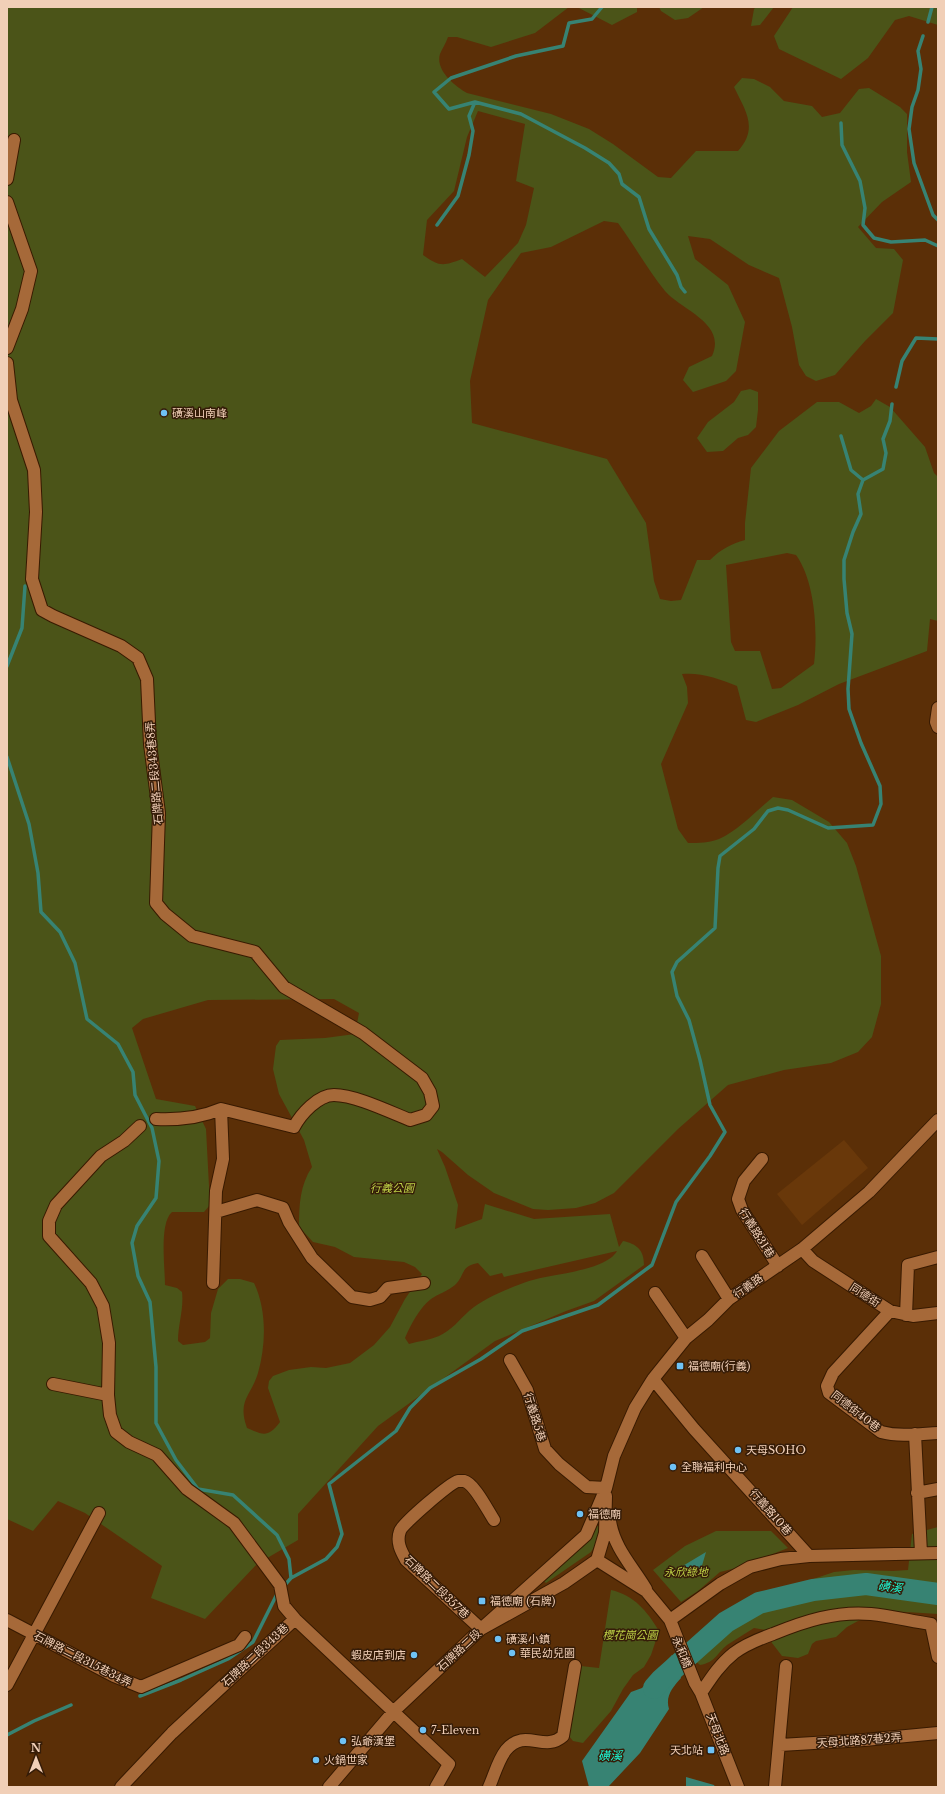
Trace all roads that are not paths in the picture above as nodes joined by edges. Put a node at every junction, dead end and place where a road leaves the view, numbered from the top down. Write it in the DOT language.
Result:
graph roads {
  1 [pos="14,140"];
  2 [pos="7,179"];
  3 [pos="7,202"];
  4 [pos="7,348"];
  5 [pos="7,363"];
  6 [pos="938,708"];
  7 [pos="938,727"];
  8 [pos="221,1109"];
  9 [pos="156,1118"];
  10 [pos="938,1120"];
  11 [pos="140,1126"];
  12 [pos="762,1159"];
  13 [pos="216,1212"];
  14 [pos="802,1249"];
  15 [pos="702,1256"];
  16 [pos="938,1257"];
  17 [pos="778,1266"];
  18 [pos="213,1283"];
  19 [pos="424,1283"];
  20 [pos="655,1294"];
  21 [pos="730,1299"];
  22 [pos="890,1311"];
  23 [pos="938,1313"];
  24 [pos="906,1315"];
  25 [pos="686,1338"];
  26 [pos="510,1360"];
  27 [pos="653,1379"];
  28 [pos="53,1384"];
  29 [pos="108,1395"];
  30 [pos="938,1433"];
  31 [pos="915,1434"];
  32 [pos="606,1488"];
  33 [pos="938,1489"];
  34 [pos="917,1493"];
  35 [pos="99,1513"];
  36 [pos="494,1520"];
  37 [pos="920,1553"];
  38 [pos="938,1553"];
  39 [pos="809,1556"];
  40 [pos="597,1560"];
  41 [pos="646,1590"];
  42 [pos="294,1619"];
  43 [pos="7,1620"];
  44 [pos="670,1620"];
  45 [pos="481,1629"];
  46 [pos="34,1633"];
  47 [pos="245,1637"];
  48 [pos="938,1657"];
  49 [pos="575,1666"];
  50 [pos="786,1666"];
  51 [pos="7,1685"];
  52 [pos="698,1688"];
  53 [pos="394,1711"];
  54 [pos="938,1733"];
  55 [pos="780,1745"];
  56 [pos="121,1787"];
  57 [pos="329,1787"];
  58 [pos="436,1787"];
  59 [pos="489,1787"];
  60 [pos="738,1787"];
  61 [pos="775,1787"];
  1 -- 2 [label="street"];
  3 -- 4 [label="street"];
  5 -- 8 [label="street, 石牌路二段343巷8弄"];
  6 -- 7 [label="street"];
  8 -- 9 [label="street"];
  8 -- 13 [label="street"];
  10 -- 14 [label="street, 行義路"];
  11 -- 29 [label="street"];
  12 -- 17 [label="street, 行義路31巷"];
  13 -- 18 [label="street"];
  13 -- 19 [label="street"];
  14 -- 17 [label="street, 行義路"];
  14 -- 22 [label="street, 同德街"];
  15 -- 21 [label="street"];
  16 -- 24 [label="street"];
  17 -- 21 [label="street, 行義路"];
  20 -- 25 [label="street"];
  21 -- 25 [label="street, 行義路"];
  22 -- 24 [label="street, 同德街"];
  22 -- 31 [label="street, 同德街40巷"];
  23 -- 24 [label="street, 同德街"];
  25 -- 27 [label="street, 行義路"];
  26 -- 32 [label="street, 行義路5巷"];
  27 -- 32 [label="street, 行義路"];
  27 -- 39 [label="street, 行義路10巷"];
  28 -- 29 [label="street"];
  29 -- 42 [label="street"];
  30 -- 31 [label="street, 同德街40巷"];
  31 -- 34 [label="street"];
  32 -- 40 [label="street"];
  32 -- 41 [label="street"];
  32 -- 45 [label="street"];
  33 -- 34 [label="street"];
  34 -- 37 [label="street"];
  35 -- 46 [label="street"];
  36 -- 45 [label="street, 石牌路二段357巷"];
  37 -- 38 [label="street"];
  37 -- 39 [label="street"];
  39 -- 44 [label="street"];
  40 -- 41 [label="street"];
  40 -- 45 [label="street, 石牌路二段"];
  41 -- 44 [label="street"];
  42 -- 53 [label="street, 石牌路二段343巷"];
  42 -- 56 [label="street, 石牌路二段343巷"];
  43 -- 46 [label="street, 石牌路二段315巷34弄"];
  44 -- 52 [label="street, 永和橋"];
  45 -- 53 [label="street, 石牌路二段"];
  46 -- 47 [label="street, 石牌路二段315巷34弄"];
  46 -- 51 [label="street"];
  48 -- 52 [label="street"];
  49 -- 59 [label="street"];
  50 -- 55 [label="street"];
  52 -- 60 [label="street, 天母北路"];
  53 -- 57 [label="street, 石牌路二段"];
  53 -- 58 [label="street, 石牌路二段343巷"];
  54 -- 55 [label="street, 天母北路87巷2弄"];
  55 -- 61 [label="street"];
}
